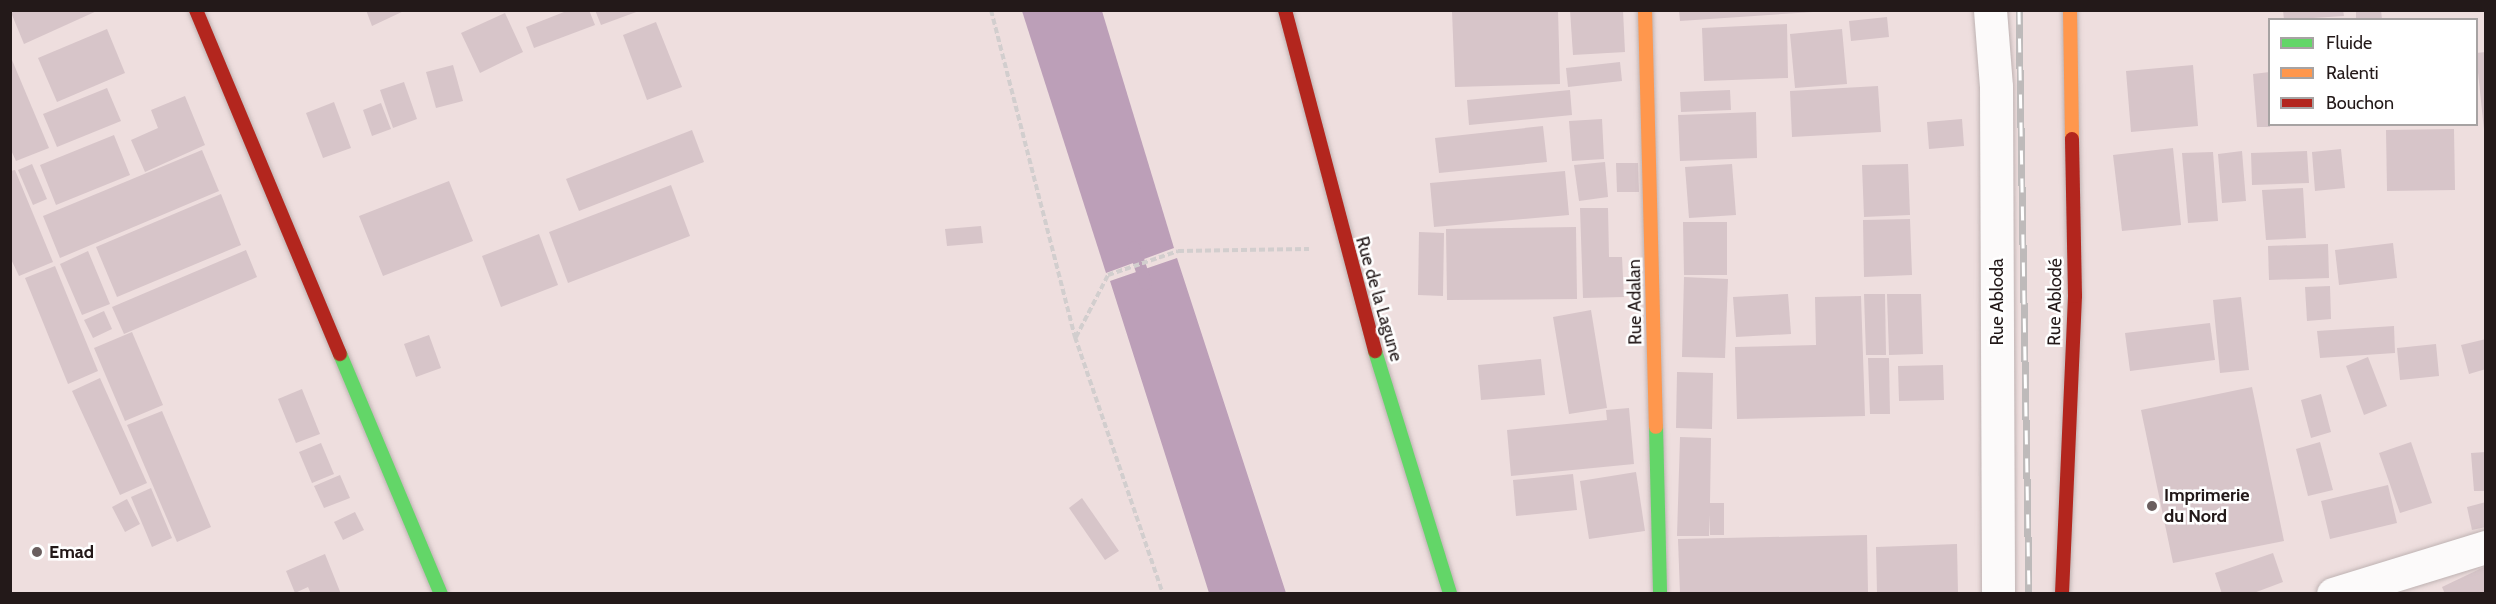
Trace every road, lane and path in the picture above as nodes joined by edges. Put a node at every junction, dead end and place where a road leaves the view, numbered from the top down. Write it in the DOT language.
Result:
graph roads {
  1 [pos="196,10"];
  2 [pos="991,10"];
  3 [pos="1285,10"];
  4 [pos="1645,10"];
  5 [pos="1990,10"];
  6 [pos="2070,10"];
  7 [pos="1346,249"];
  8 [pos="1076,337"];
  9 [pos="2486,547"];
  10 [pos="441,594"];
  11 [pos="1163,594"];
  12 [pos="1450,594"];
  13 [pos="1660,594"];
  14 [pos="1998,594"];
  15 [pos="2062,594"];
  16 [pos="2332,594"];
  1 -- 10 [label="street"];
  2 -- 8 [label="path"];
  3 -- 7 [label="street, Rue de la Lagune"];
  4 -- 13 [label="street, Rue Adalan"];
  5 -- 14 [label="street, Rue Abloda"];
  6 -- 15 [label="street, Rue Ablodé"];
  7 -- 8 [label="path"];
  7 -- 12 [label="street, Rue de la Lagune"];
  8 -- 11 [label="path"];
  9 -- 16 [label="street"];
}
